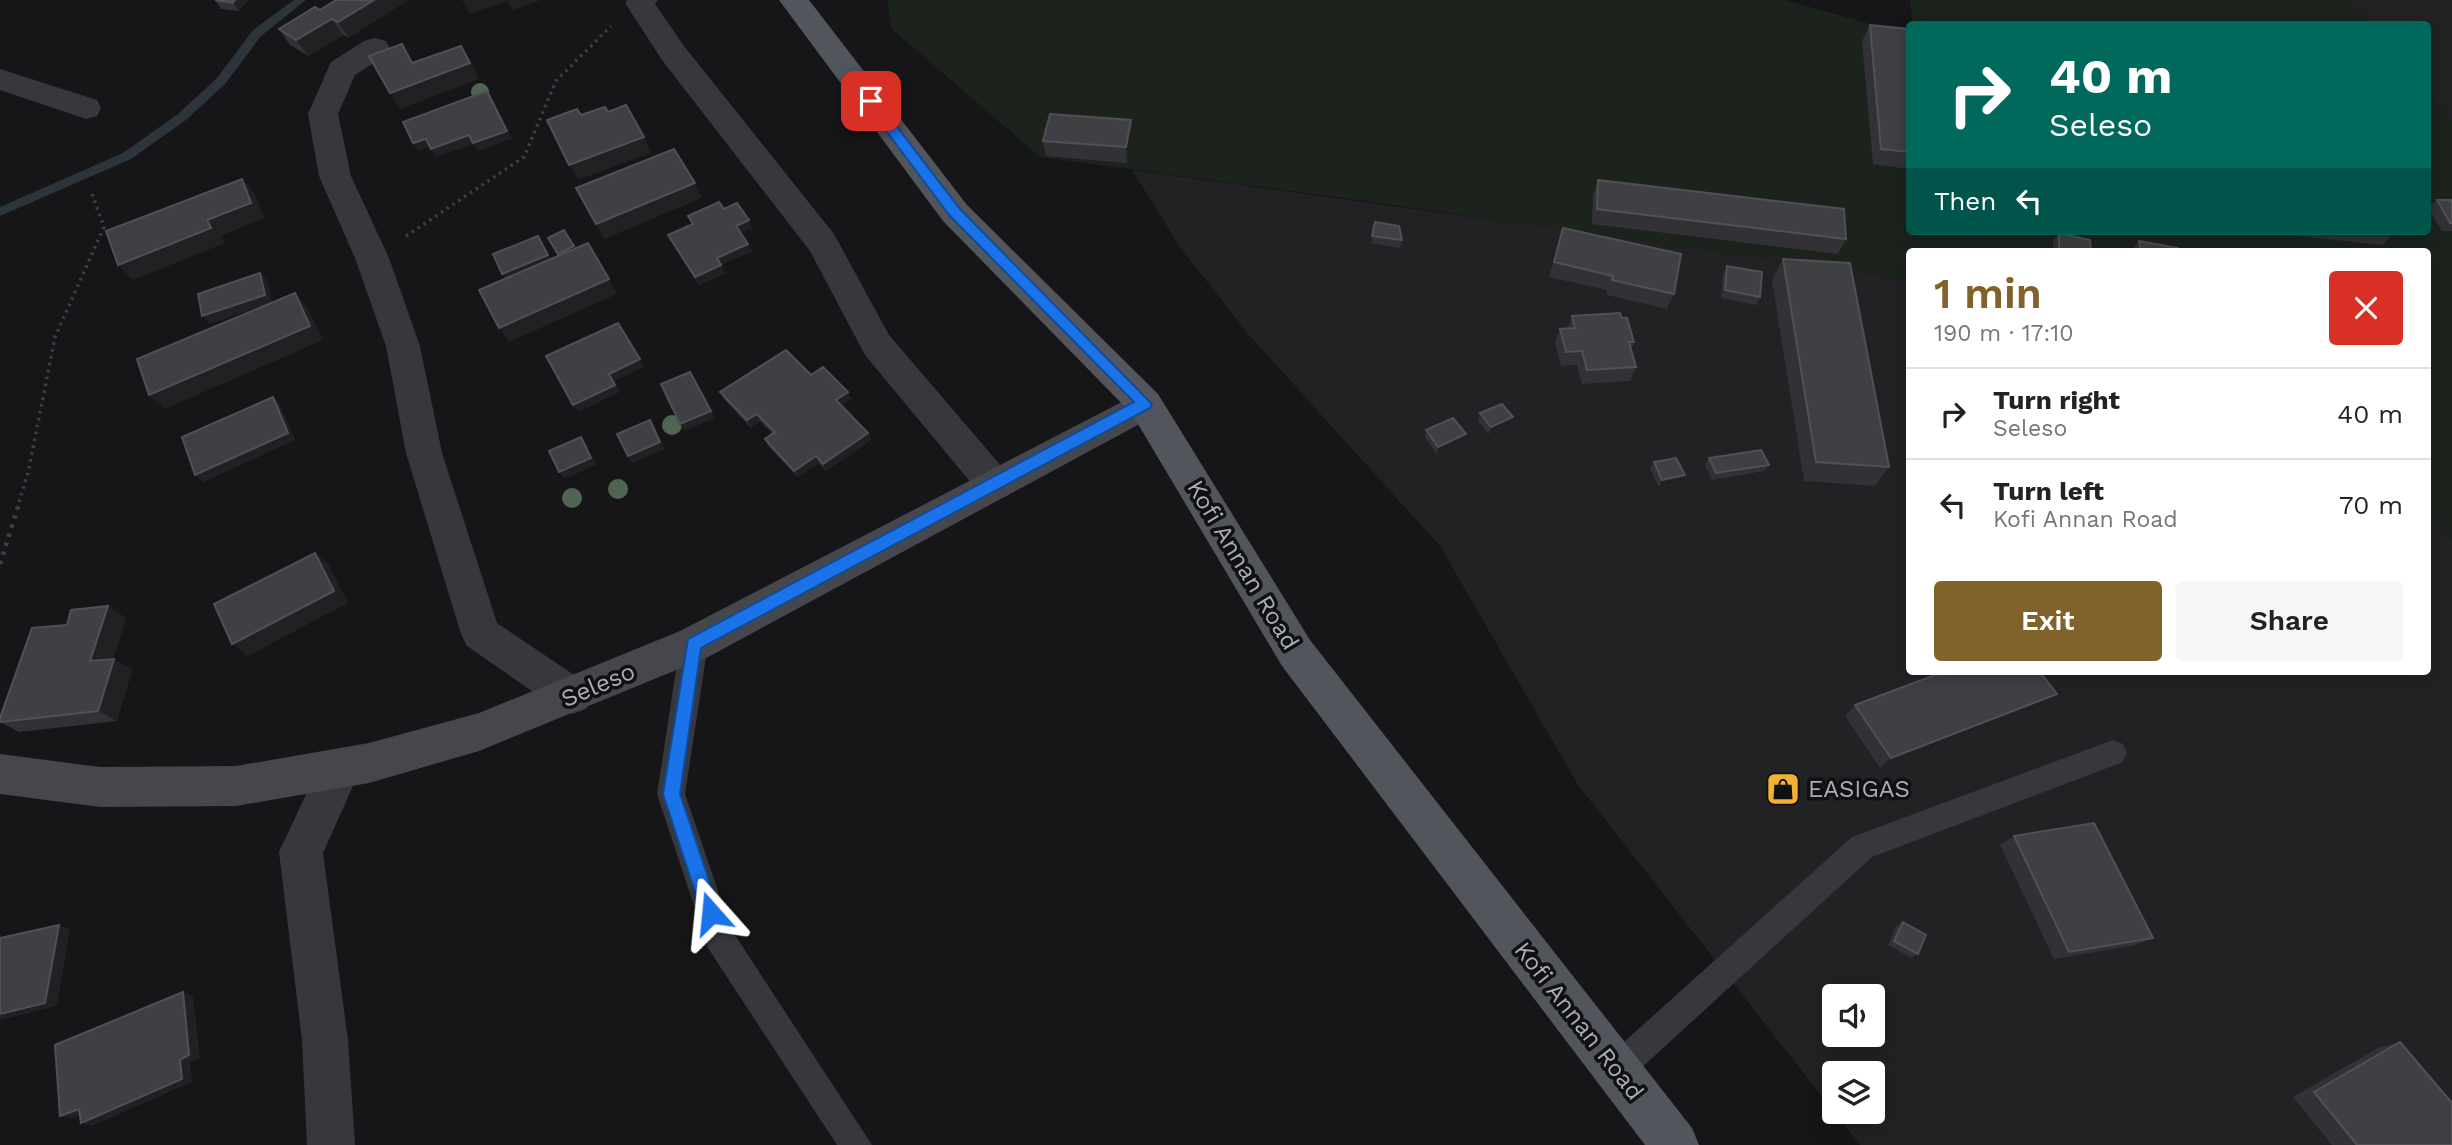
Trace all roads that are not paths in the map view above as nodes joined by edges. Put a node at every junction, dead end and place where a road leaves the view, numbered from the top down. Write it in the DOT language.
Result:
graph roads {
  1 [pos="794,0"];
  2 [pos="641,1"];
  3 [pos="375,48"];
  4 [pos="0,79"];
  5 [pos="86,108"];
  6 [pos="1145,404"];
  7 [pos="995,485"];
  8 [pos="694,644"];
  9 [pos="572,696"];
  10 [pos="2113,753"];
  11 [pos="341,768"];
  12 [pos="0,775"];
  13 [pos="1616,1069"];
  14 [pos="331,1145"];
  15 [pos="856,1145"];
  16 [pos="1675,1145"];
  1 -- 6 [label="main road, Kofi Annan Road"];
  2 -- 7 [label="street"];
  3 -- 9 [label="street"];
  4 -- 5 [label="street"];
  6 -- 7 [label="main road, Seleso"];
  6 -- 13 [label="main road, Kofi Annan Road"];
  7 -- 8 [label="main road, Seleso"];
  8 -- 9 [label="main road, Seleso"];
  8 -- 15 [label="lane"];
  9 -- 11 [label="main road, Seleso"];
  10 -- 13 [label="lane"];
  11 -- 12 [label="main road, Seleso"];
  11 -- 14 [label="street"];
  13 -- 16 [label="main road, Kofi Annan Road"];
}
